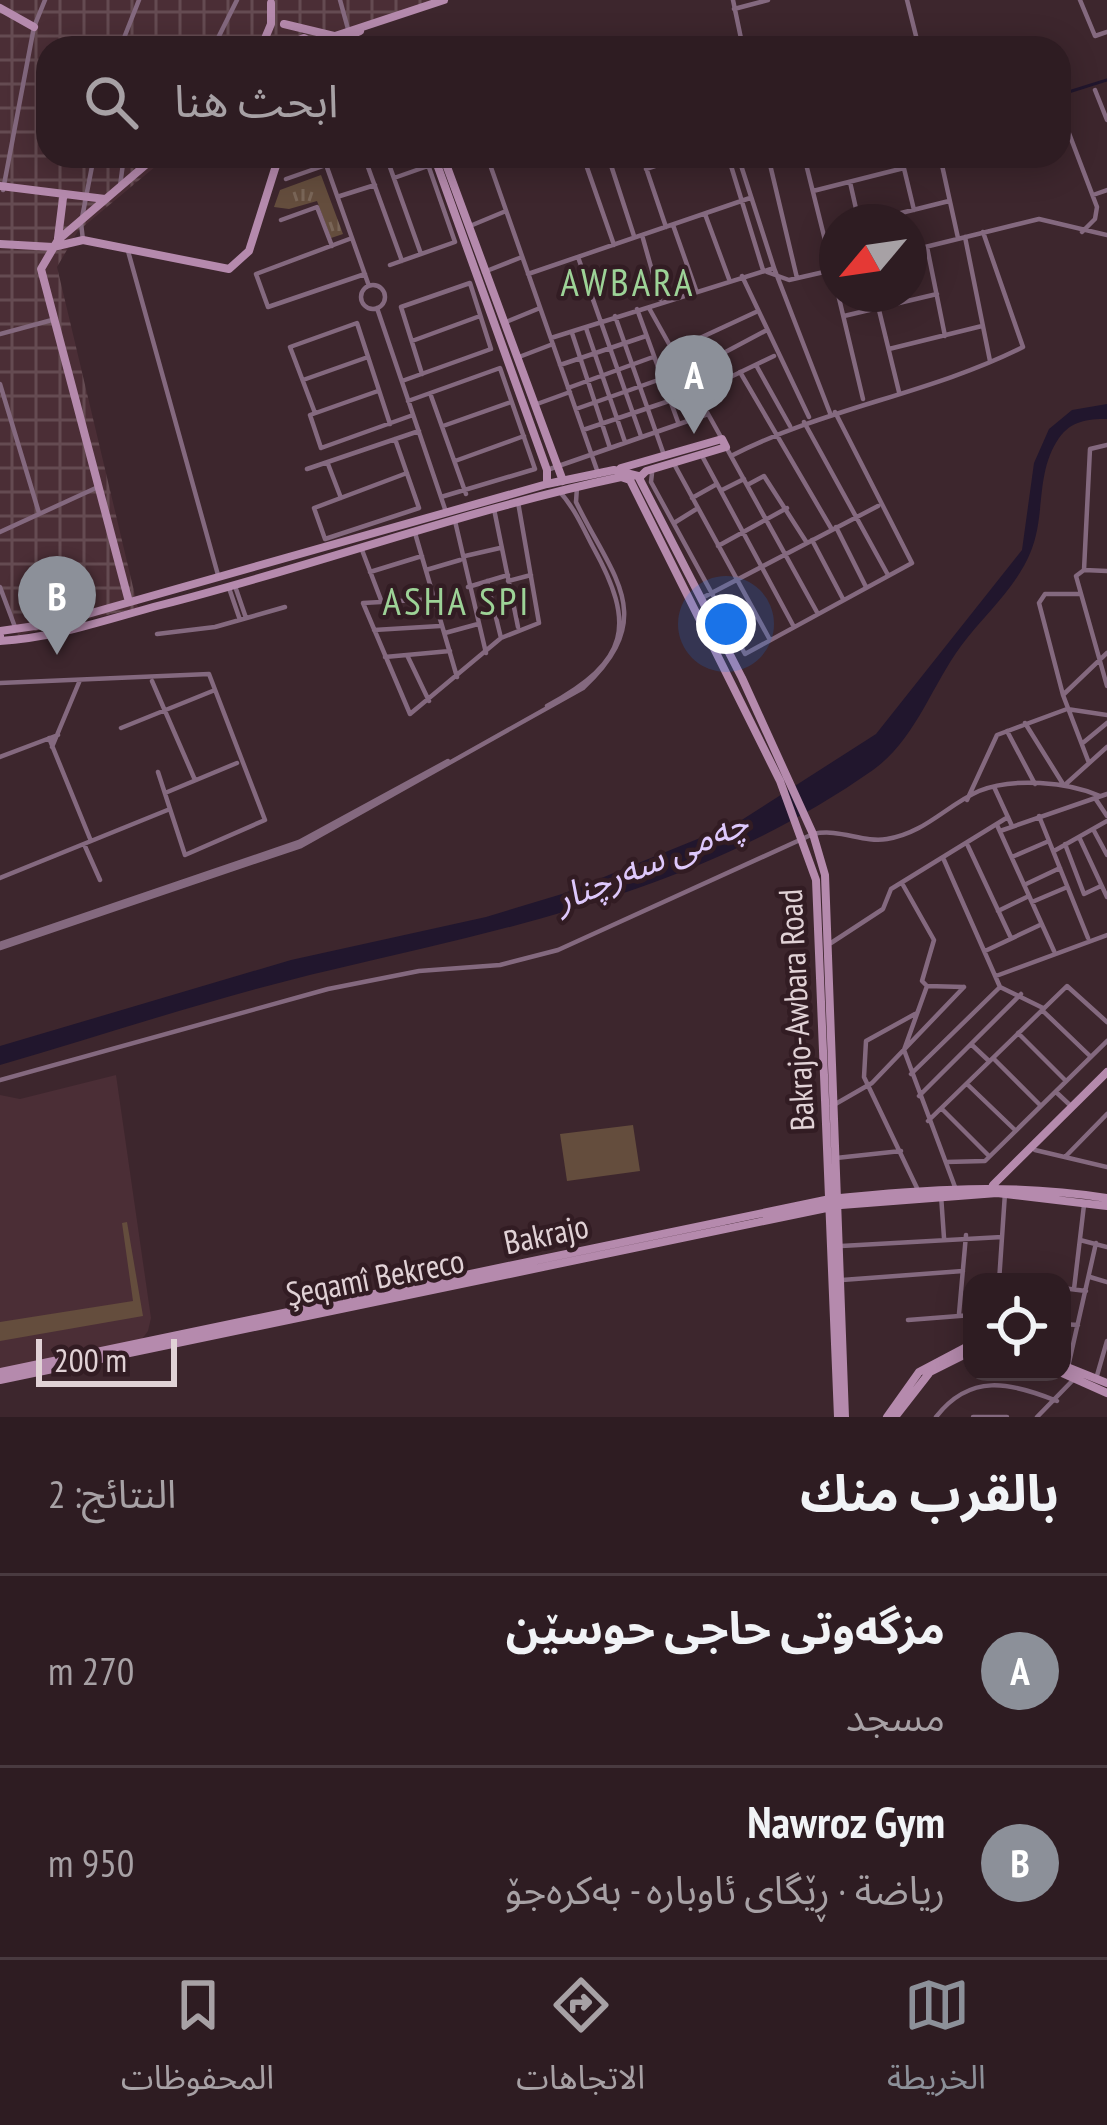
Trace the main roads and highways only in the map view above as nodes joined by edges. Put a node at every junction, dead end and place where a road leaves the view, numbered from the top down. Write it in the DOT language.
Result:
graph roads {
  1 [pos="444,0"];
  2 [pos="271,1"];
  3 [pos="0,8"];
  4 [pos="284,24"];
  5 [pos="34,27"];
  6 [pos="358,30"];
  7 [pos="266,36"];
  8 [pos="291,36"];
  9 [pos="335,36"];
  10 [pos="344,36"];
  11 [pos="356,36"];
  12 [pos="142,168"];
  13 [pos="275,168"];
  14 [pos="443,168"];
  15 [pos="444,168"];
  16 [pos="2,188"];
  17 [pos="63,198"];
  18 [pos="86,199"];
  19 [pos="104,201"];
  20 [pos="56,243"];
  21 [pos="0,244"];
  22 [pos="472,250"];
  23 [pos="669,459"];
  24 [pos="551,469"];
  25 [pos="614,470"];
  26 [pos="640,478"];
  27 [pos="554,486"];
  28 [pos="451,517"];
  29 [pos="355,549"];
  30 [pos="337,552"];
  31 [pos="674,552"];
  32 [pos="129,602"];
  33 [pos="0,631"];
  34 [pos="30,635"];
  35 [pos="2,641"];
  36 [pos="781,776"];
  37 [pos="809,836"];
  38 [pos="1107,1076"];
  39 [pos="1015,1170"];
  40 [pos="1025,1187"];
  41 [pos="1001,1190"];
  42 [pos="1107,1202"];
  43 [pos="835,1203"];
  44 [pos="839,1335"];
  45 [pos="963,1353"];
  46 [pos="1071,1371"];
  47 [pos="1071,1375"];
  48 [pos="0,1376"];
  49 [pos="1107,1383"];
  50 [pos="1107,1393"];
  51 [pos="892,1415"];
  52 [pos="842,1417"];
  1 -- 6 [label="main road"];
  2 -- 4 [label="main road"];
  2 -- 7 [label="main road"];
  3 -- 5 [label="main road"];
  4 -- 8 [label="main road"];
  4 -- 9 [label="main road"];
  6 -- 9 [label="main road"];
  6 -- 10 [label="main road"];
  6 -- 11 [label="main road"];
  12 -- 19 [label="main road"];
  13 -- 20 [label="main road"];
  14 -- 22 [label="main road"];
  15 -- 22 [label="main road"];
  16 -- 17 [label="main road"];
  16 -- 18 [label="main road"];
  17 -- 18 [label="main road"];
  17 -- 20 [label="main road"];
  18 -- 19 [label="main road"];
  19 -- 20 [label="main road"];
  20 -- 21 [label="main road"];
  20 -- 32 [label="main road"];
  22 -- 24 [label="main road"];
  22 -- 24 [label="main road"];
  23 -- 23 [label="main road"];
  23 -- 25 [label="main road"];
  23 -- 26 [label="main road"];
  24 -- 27 [label="main road"];
  25 -- 26 [label="main road"];
  25 -- 27 [label="main road"];
  26 -- 31 [label="main road, Bakrajo-Awbara Road"];
  27 -- 28 [label="main road"];
  27 -- 28 [label="main road"];
  27 -- 31 [label="main road, Bakrajo-Awbara Road"];
  28 -- 29 [label="main road"];
  28 -- 29 [label="main road"];
  29 -- 30 [label="main road"];
  30 -- 32 [label="main road"];
  30 -- 34 [label="main road"];
  31 -- 36 [label="main road, Bakrajo-Awbara Road"];
  31 -- 36 [label="main road, Bakrajo-Awbara Road"];
  32 -- 34 [label="main road"];
  33 -- 34 [label="main road"];
  33 -- 35 [label="main road"];
  34 -- 35 [label="main road"];
  36 -- 37 [label="main road, Bakrajo-Awbara Road"];
  37 -- 43 [label="main road, Bakrajo-Awbara Road"];
  37 -- 43 [label="main road, Bakrajo-Awbara Road"];
  38 -- 39 [label="main road"];
  38 -- 41 [label="main road"];
  39 -- 40 [label="main road"];
  39 -- 41 [label="main road"];
  40 -- 41 [label="main road"];
  40 -- 42 [label="main road"];
  41 -- 42 [label="main road, Şeqamî Bekreco"];
  41 -- 43 [label="main road, Şeqamî Bekreco"];
  41 -- 43 [label="main road"];
  43 -- 44 [label="main road, Bakrajo-Awbara Road"];
  43 -- 44 [label="main road, Bakrajo-Awbara Road"];
  43 -- 48 [label="main road, Şeqamî Bekreco"];
  44 -- 52 [label="main road, Bakrajo-Awbara Road"];
  45 -- 51 [label="main road"];
  46 -- 49 [label="main road"];
  47 -- 50 [label="main road"];
}
